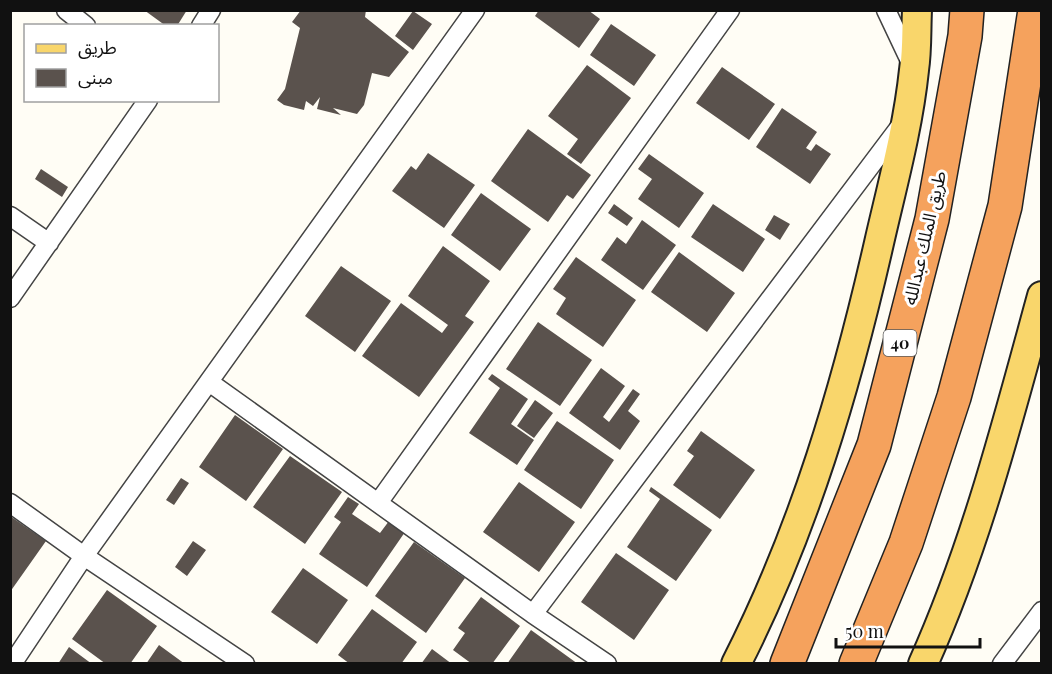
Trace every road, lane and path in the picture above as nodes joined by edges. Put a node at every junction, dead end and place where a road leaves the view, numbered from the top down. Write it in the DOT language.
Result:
graph roads {
  1 [pos="66,10"];
  2 [pos="211,10"];
  3 [pos="730,10"];
  4 [pos="886,10"];
  5 [pos="917,10"];
  6 [pos="967,10"];
  7 [pos="1035,10"];
  8 [pos="466,14"];
  9 [pos="84,24"];
  10 [pos="202,24"];
  11 [pos="914,70"];
  12 [pos="147,102"];
  13 [pos="905,119"];
  14 [pos="10,216"];
  15 [pos="49,243"];
  16 [pos="1041,296"];
  17 [pos="10,298"];
  18 [pos="209,382"];
  19 [pos="10,503"];
  20 [pos="378,503"];
  21 [pos="84,556"];
  22 [pos="1041,611"];
  23 [pos="533,614"];
  24 [pos="12,663"];
  25 [pos="245,663"];
  26 [pos="607,663"];
  27 [pos="736,663"];
  28 [pos="788,663"];
  29 [pos="856,663"];
  30 [pos="923,663"];
  31 [pos="1002,663"];
  1 -- 9 [label="street"];
  2 -- 10 [label="street"];
  3 -- 20 [label="street"];
  4 -- 11 [label="street"];
  5 -- 11 [label="main road"];
  6 -- 28 [label="highway, طريق الملك عبدالله / 40"];
  7 -- 29 [label="highway"];
  8 -- 18 [label="street"];
  11 -- 13 [label="main road"];
  12 -- 15 [label="street"];
  13 -- 23 [label="street"];
  13 -- 27 [label="main road"];
  14 -- 15 [label="street"];
  15 -- 17 [label="street"];
  16 -- 30 [label="main road"];
  18 -- 20 [label="street"];
  18 -- 21 [label="street"];
  19 -- 21 [label="street"];
  20 -- 23 [label="street"];
  21 -- 24 [label="street"];
  21 -- 25 [label="street"];
  22 -- 31 [label="street"];
  23 -- 26 [label="street"];
}
